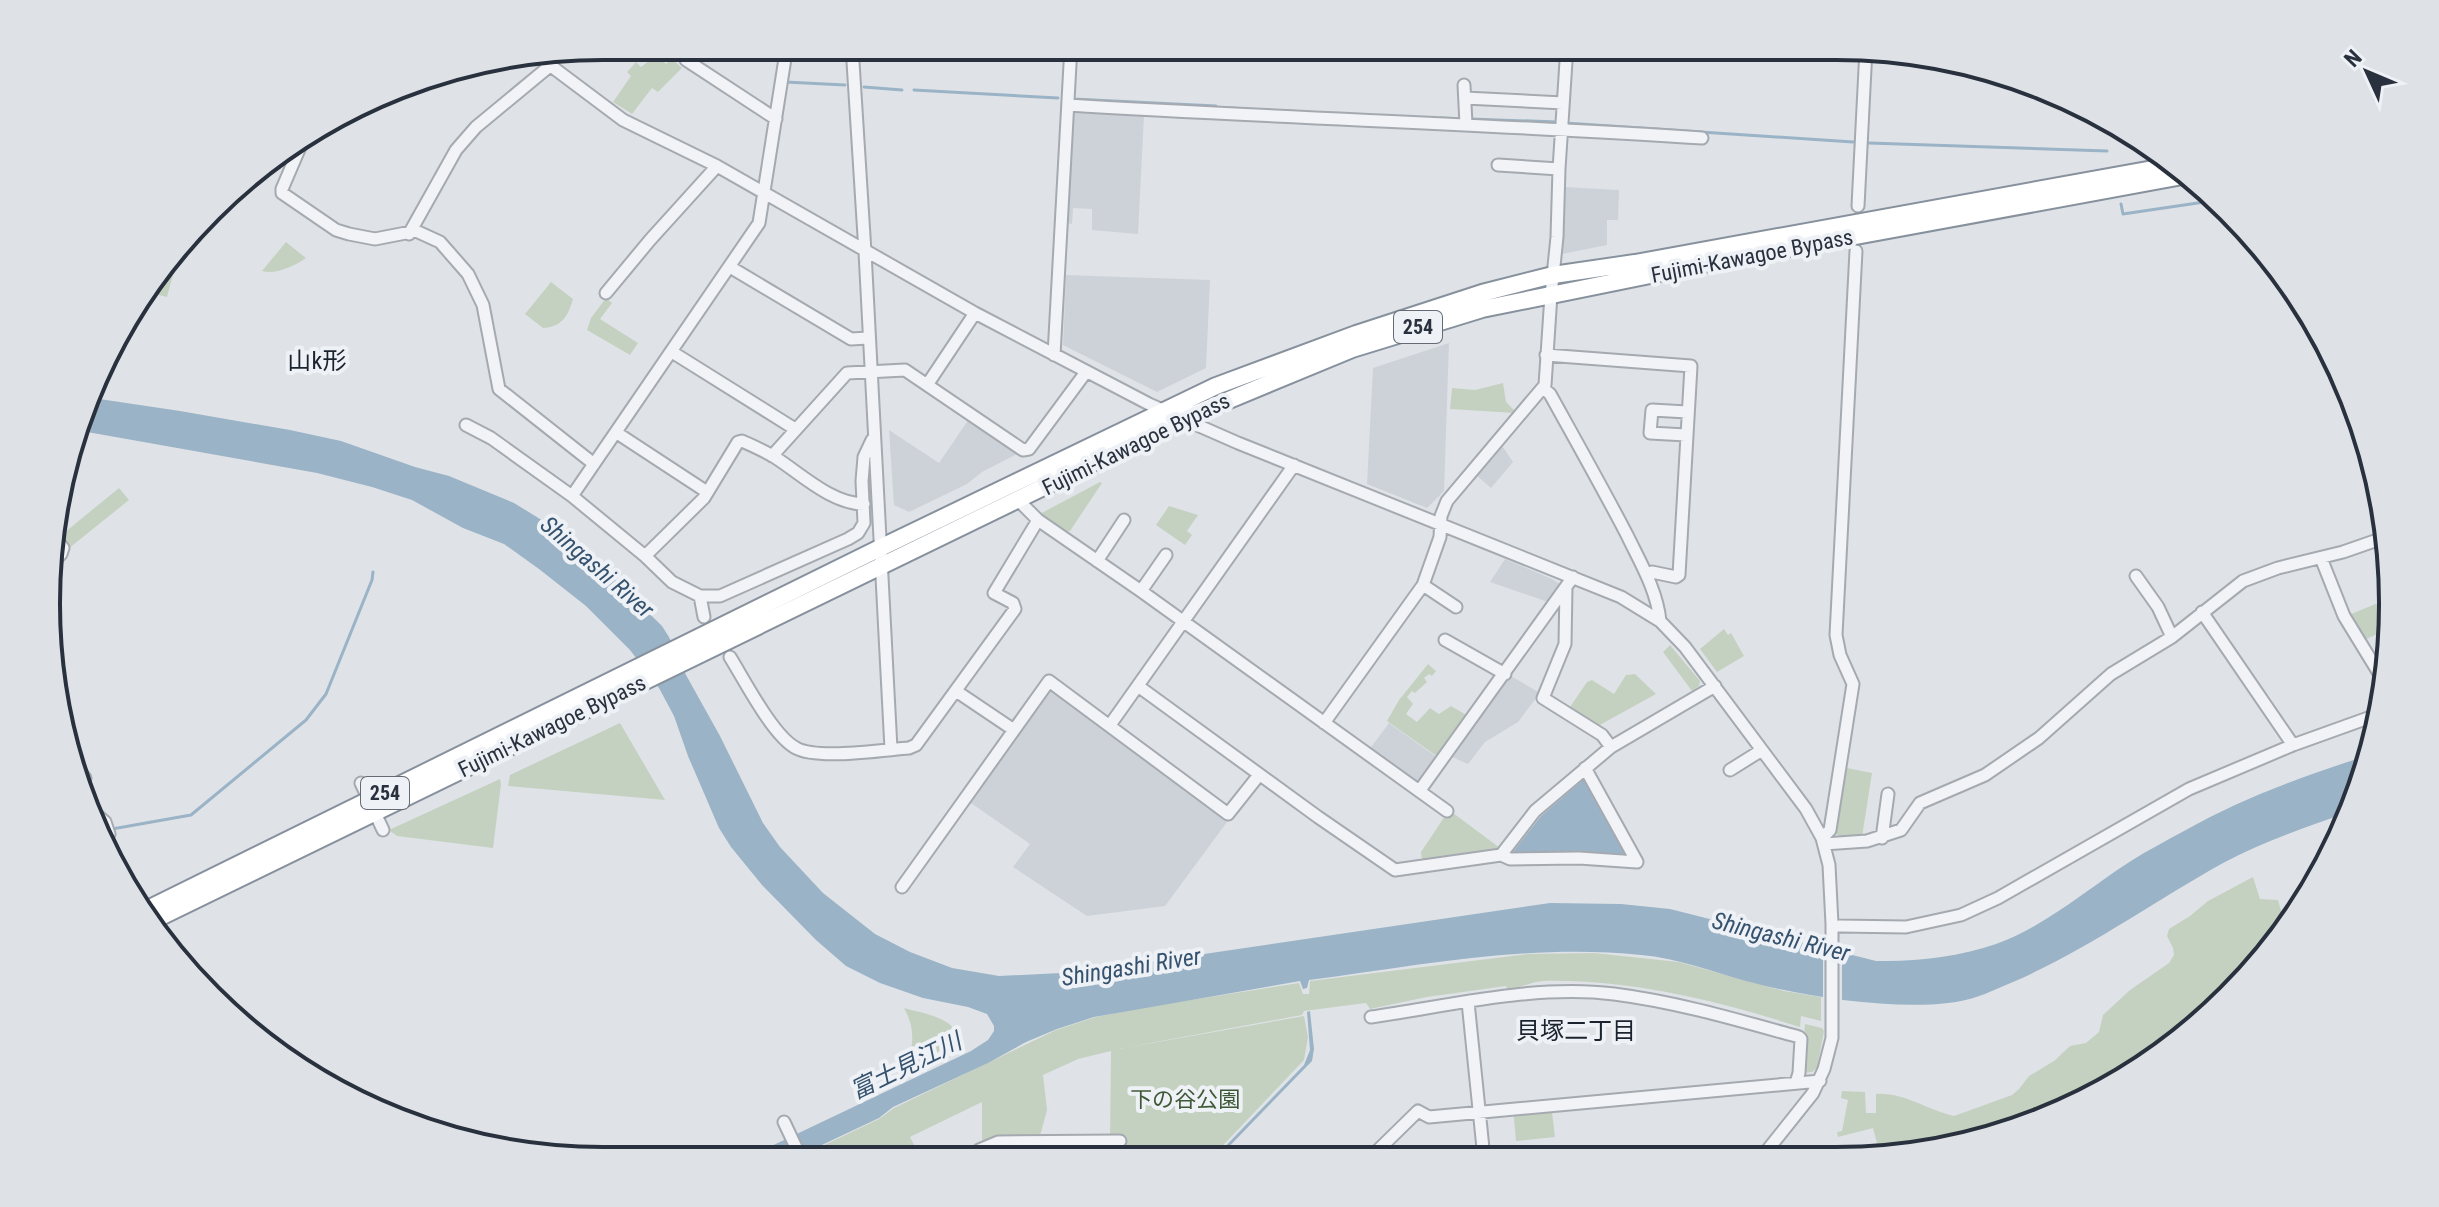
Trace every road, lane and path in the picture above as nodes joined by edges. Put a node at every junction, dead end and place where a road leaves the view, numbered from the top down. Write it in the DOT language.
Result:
graph roads {
  1 [pos="686,60"];
  2 [pos="785,60"];
  3 [pos="853,60"];
  4 [pos="1070,60"];
  5 [pos="1566,60"];
  6 [pos="1865,61"];
  7 [pos="548,63"];
  8 [pos="551,65"];
  9 [pos="1464,85"];
  10 [pos="1465,98"];
  11 [pos="1563,103"];
  12 [pos="1068,105"];
  13 [pos="776,119"];
  14 [pos="1466,121"];
  15 [pos="1562,125"];
  16 [pos="1702,138"];
  17 [pos="297,156"];
  18 [pos="1498,165"];
  19 [pos="717,166"];
  20 [pos="1559,169"];
  21 [pos="2167,173"];
  22 [pos="2168,173"];
  23 [pos="765,195"];
  24 [pos="1858,206"];
  25 [pos="409,234"];
  26 [pos="1856,251"];
  27 [pos="865,252"];
  28 [pos="730,267"];
  29 [pos="1553,275"];
  30 [pos="606,293"];
  31 [pos="1551,295"];
  32 [pos="975,313"];
  33 [pos="868,338"];
  34 [pos="672,352"];
  35 [pos="1054,355"];
  36 [pos="1546,355"];
  37 [pos="870,370"];
  38 [pos="1086,372"];
  39 [pos="927,385"];
  40 [pos="1544,389"];
  41 [pos="1164,411"];
  42 [pos="1687,412"];
  43 [pos="1183,419"];
  44 [pos="466,425"];
  45 [pos="795,429"];
  46 [pos="617,433"];
  47 [pos="874,435"];
  48 [pos="1686,435"];
  49 [pos="772,456"];
  50 [pos="594,464"];
  51 [pos="1294,465"];
  52 [pos="707,492"];
  53 [pos="572,496"];
  54 [pos="1018,500"];
  55 [pos="864,504"];
  56 [pos="1038,520"];
  57 [pos="1124,520"];
  58 [pos="1441,524"];
  59 [pos="2375,541"];
  60 [pos="880,548"];
  61 [pos="1166,555"];
  62 [pos="645,556"];
  63 [pos="2321,558"];
  64 [pos="1097,561"];
  65 [pos="881,567"];
  66 [pos="1646,574"];
  67 [pos="2136,576"];
  68 [pos="1570,583"];
  69 [pos="1423,585"];
  70 [pos="1141,591"];
  71 [pos="700,596"];
  72 [pos="1456,607"];
  73 [pos="2202,612"];
  74 [pos="704,617"];
  75 [pos="1660,621"];
  76 [pos="1184,623"];
  77 [pos="2172,637"];
  78 [pos="1445,640"];
  79 [pos="700,646"];
  80 [pos="730,657"];
  81 [pos="2375,666"];
  82 [pos="1505,674"];
  83 [pos="1138,686"];
  84 [pos="1715,686"];
  85 [pos="956,691"];
  86 [pos="2367,718"];
  87 [pos="1324,723"];
  88 [pos="1110,725"];
  89 [pos="1014,730"];
  90 [pos="2293,745"];
  91 [pos="1611,747"];
  92 [pos="891,749"];
  93 [pos="1762,750"];
  94 [pos="1585,768"];
  95 [pos="1730,770"];
  96 [pos="1259,775"];
  97 [pos="361,783"];
  98 [pos="1420,790"];
  99 [pos="1888,794"];
  100 [pos="373,806"];
  101 [pos="1447,811"];
  102 [pos="383,830"];
  103 [pos="1882,838"];
  104 [pos="1823,841"];
  105 [pos="1501,855"];
  106 [pos="902,887"];
  107 [pos="153,907"];
  108 [pos="160,917"];
  109 [pos="1835,928"];
  110 [pos="1468,1002"];
  111 [pos="1371,1017"];
  112 [pos="1820,1081"];
  113 [pos="1796,1083"];
  114 [pos="1479,1112"];
  115 [pos="784,1122"];
  116 [pos="1120,1141"];
  117 [pos="796,1147"];
  118 [pos="986,1147"];
  119 [pos="1381,1147"];
  120 [pos="1483,1147"];
  121 [pos="1770,1147"];
  1 -- 13 [label="street"];
  2 -- 13 [label="street"];
  3 -- 27 [label="street"];
  4 -- 12 [label="street"];
  5 -- 11 [label="street"];
  6 -- 24 [label="street"];
  7 -- 8 [label="street"];
  8 -- 19 [label="street"];
  8 -- 25 [label="street"];
  9 -- 10 [label="street"];
  10 -- 11 [label="street"];
  10 -- 14 [label="street"];
  11 -- 15 [label="street"];
  12 -- 14 [label="street"];
  12 -- 35 [label="street"];
  13 -- 23 [label="street"];
  14 -- 15 [label="street"];
  15 -- 16 [label="street"];
  15 -- 20 [label="street"];
  17 -- 25 [label="street"];
  18 -- 20 [label="street"];
  19 -- 23 [label="street"];
  19 -- 30 [label="street"];
  20 -- 29 [label="street"];
  21 -- 29 [label="highway, Fujimi-Kawagoe Bypass / 254"];
  22 -- 31 [label="highway, Fujimi-Kawagoe Bypass / 254"];
  23 -- 27 [label="street"];
  23 -- 28 [label="street"];
  25 -- 50 [label="street"];
  26 -- 104 [label="street"];
  27 -- 32 [label="street"];
  27 -- 33 [label="street"];
  28 -- 33 [label="street"];
  28 -- 34 [label="street"];
  29 -- 31 [label="street"];
  29 -- 41 [label="highway, Fujimi-Kawagoe Bypass / 254"];
  31 -- 36 [label="street"];
  31 -- 43 [label="highway, Fujimi-Kawagoe Bypass / 254"];
  32 -- 35 [label="street"];
  32 -- 39 [label="street"];
  33 -- 37 [label="street"];
  34 -- 45 [label="street"];
  34 -- 46 [label="street"];
  35 -- 38 [label="street"];
  36 -- 40 [label="street"];
  36 -- 42 [label="street"];
  37 -- 39 [label="street"];
  37 -- 45 [label="street"];
  37 -- 47 [label="street"];
  38 -- 39 [label="street"];
  38 -- 41 [label="street"];
  40 -- 58 [label="street"];
  40 -- 66 [label="street"];
  41 -- 43 [label="street"];
  41 -- 60 [label="highway, Fujimi-Kawagoe Bypass / 254"];
  42 -- 48 [label="street"];
  42 -- 48 [label="street"];
  43 -- 51 [label="street"];
  43 -- 54 [label="highway, Fujimi-Kawagoe Bypass / 254"];
  44 -- 53 [label="street"];
  45 -- 49 [label="street"];
  46 -- 50 [label="street"];
  46 -- 52 [label="street"];
  47 -- 55 [label="street"];
  47 -- 60 [label="street"];
  48 -- 66 [label="street"];
  49 -- 52 [label="street"];
  49 -- 55 [label="street"];
  50 -- 53 [label="street"];
  51 -- 58 [label="street"];
  51 -- 76 [label="street"];
  52 -- 62 [label="street"];
  53 -- 62 [label="street"];
  54 -- 56 [label="street"];
  54 -- 65 [label="highway, Fujimi-Kawagoe Bypass / 254"];
  55 -- 71 [label="street"];
  56 -- 64 [label="street"];
  56 -- 85 [label="street"];
  57 -- 64 [label="street"];
  58 -- 68 [label="street"];
  58 -- 69 [label="street"];
  59 -- 63 [label="street"];
  60 -- 65 [label="street"];
  60 -- 79 [label="highway, Fujimi-Kawagoe Bypass / 254"];
  61 -- 70 [label="street"];
  62 -- 71 [label="street"];
  63 -- 73 [label="street"];
  63 -- 81 [label="street"];
  64 -- 70 [label="street"];
  65 -- 79 [label="highway, Fujimi-Kawagoe Bypass / 254"];
  65 -- 92 [label="street"];
  66 -- 75 [label="street"];
  67 -- 77 [label="street"];
  68 -- 75 [label="street"];
  68 -- 82 [label="street"];
  68 -- 91 [label="street"];
  69 -- 72 [label="street"];
  69 -- 87 [label="street"];
  70 -- 76 [label="street"];
  71 -- 74 [label="street"];
  73 -- 77 [label="street"];
  73 -- 90 [label="street"];
  75 -- 84 [label="street"];
  76 -- 83 [label="street"];
  76 -- 87 [label="street"];
  77 -- 103 [label="street"];
  78 -- 82 [label="street"];
  79 -- 100 [label="highway, Fujimi-Kawagoe Bypass / 254"];
  80 -- 92 [label="street"];
  82 -- 98 [label="street"];
  83 -- 88 [label="street"];
  83 -- 96 [label="street"];
  84 -- 91 [label="street"];
  84 -- 93 [label="street"];
  85 -- 89 [label="street"];
  85 -- 92 [label="street"];
  86 -- 90 [label="street"];
  87 -- 98 [label="street"];
  88 -- 89 [label="street"];
  88 -- 96 [label="street"];
  89 -- 106 [label="street"];
  90 -- 109 [label="street"];
  91 -- 94 [label="street"];
  93 -- 95 [label="street"];
  93 -- 104 [label="street"];
  94 -- 105 [label="street"];
  94 -- 105 [label="street"];
  96 -- 105 [label="street"];
  97 -- 100 [label="street"];
  98 -- 101 [label="street"];
  99 -- 103 [label="street"];
  100 -- 102 [label="street"];
  100 -- 107 [label="highway, Fujimi-Kawagoe Bypass / 254"];
  100 -- 108 [label="highway, Fujimi-Kawagoe Bypass / 254"];
  103 -- 104 [label="street"];
  104 -- 109 [label="street"];
  109 -- 112 [label="street"];
  110 -- 111 [label="street"];
  110 -- 113 [label="street"];
  110 -- 114 [label="street"];
  112 -- 113 [label="street"];
  112 -- 121 [label="street"];
  113 -- 114 [label="street"];
  114 -- 119 [label="street"];
  114 -- 120 [label="street"];
  115 -- 117 [label="street"];
  116 -- 118 [label="street"];
}
